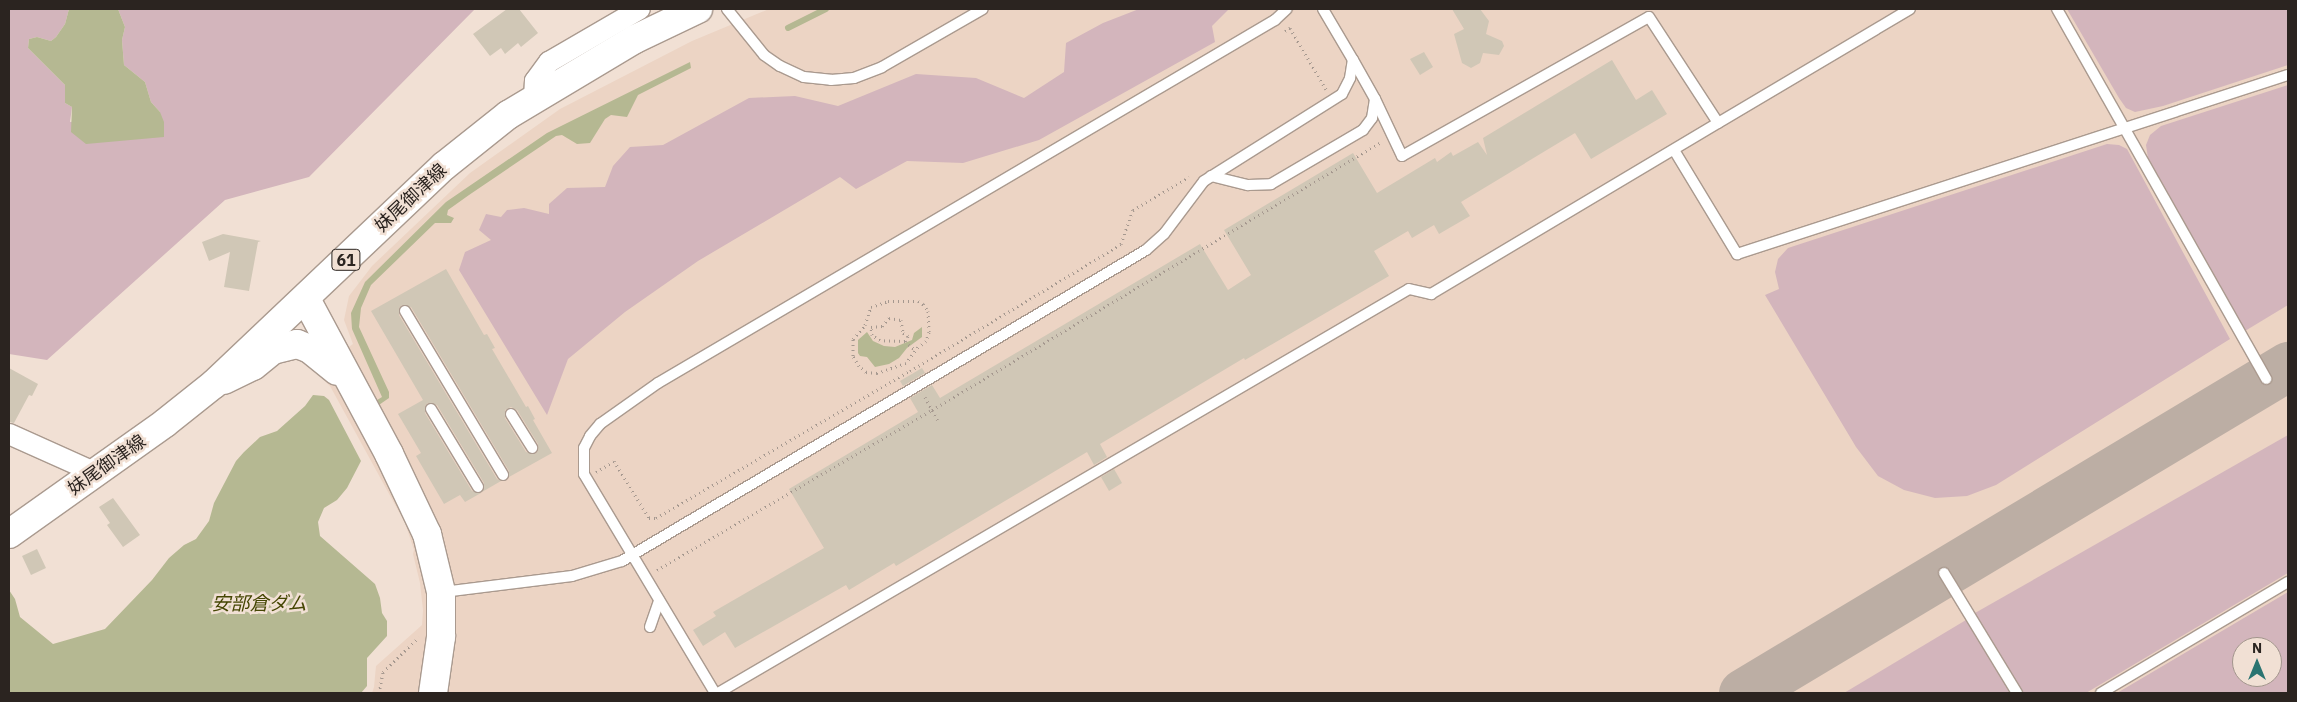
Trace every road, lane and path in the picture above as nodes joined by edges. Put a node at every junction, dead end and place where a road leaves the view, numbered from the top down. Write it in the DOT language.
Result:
graph roads {
  1 [pos="640,9"];
  2 [pos="698,9"];
  3 [pos="727,9"];
  4 [pos="983,9"];
  5 [pos="1288,9"];
  6 [pos="1323,9"];
  7 [pos="1910,9"];
  8 [pos="2058,9"];
  9 [pos="1281,34"];
  10 [pos="1353,60"];
  11 [pos="2288,75"];
  12 [pos="1329,95"];
  13 [pos="534,99"];
  14 [pos="1375,99"];
  15 [pos="1718,123"];
  16 [pos="2125,128"];
  17 [pos="1393,136"];
  18 [pos="1674,150"];
  19 [pos="1192,175"];
  20 [pos="1211,176"];
  21 [pos="306,299"];
  22 [pos="405,311"];
  23 [pos="865,325"];
  24 [pos="871,327"];
  25 [pos="905,341"];
  26 [pos="915,350"];
  27 [pos="343,372"];
  28 [pos="2266,379"];
  29 [pos="214,384"];
  30 [pos="430,409"];
  31 [pos="511,414"];
  32 [pos="9,434"];
  33 [pos="532,448"];
  34 [pos="96,473"];
  35 [pos="503,474"];
  36 [pos="585,476"];
  37 [pos="478,487"];
  38 [pos="9,534"];
  39 [pos="632,556"];
  40 [pos="653,572"];
  41 [pos="1944,573"];
  42 [pos="2288,582"];
  43 [pos="441,592"];
  44 [pos="659,601"];
  45 [pos="650,627"];
  46 [pos="422,637"];
  47 [pos="379,693"];
  48 [pos="433,693"];
  49 [pos="717,693"];
  50 [pos="2018,693"];
  51 [pos="2101,693"];
  1 -- 13 [label="street"];
  2 -- 13 [label="main road, 妹尾御津線 / 61"];
  3 -- 4 [label="lane"];
  5 -- 36 [label="lane"];
  6 -- 10 [label="lane"];
  7 -- 15 [label="lane"];
  8 -- 16 [label="lane"];
  9 -- 12 [label="path"];
  10 -- 14 [label="lane"];
  10 -- 20 [label="lane"];
  11 -- 16 [label="lane"];
  13 -- 21 [label="main road, 妹尾御津線 / 61"];
  14 -- 17 [label="lane"];
  14 -- 20 [label="lane"];
  15 -- 17 [label="lane"];
  15 -- 18 [label="lane"];
  16 -- 18 [label="lane"];
  16 -- 28 [label="lane"];
  17 -- 40 [label="path"];
  18 -- 49 [label="lane"];
  19 -- 36 [label="path"];
  20 -- 39 [label="lane"];
  21 -- 27 [label="main road"];
  21 -- 29 [label="main road, 妹尾御津線 / 61"];
  22 -- 35 [label="lane"];
  23 -- 24 [label="path"];
  23 -- 26 [label="path"];
  23 -- 26 [label="path"];
  24 -- 25 [label="path"];
  24 -- 25 [label="path"];
  25 -- 26 [label="path"];
  27 -- 29 [label="main road"];
  27 -- 43 [label="main road"];
  29 -- 34 [label="main road, 妹尾御津線 / 61"];
  30 -- 37 [label="lane"];
  31 -- 33 [label="lane"];
  32 -- 34 [label="street"];
  34 -- 38 [label="main road, 妹尾御津線 / 61"];
  36 -- 39 [label="lane"];
  39 -- 43 [label="lane"];
  39 -- 44 [label="lane"];
  41 -- 50 [label="lane"];
  42 -- 51 [label="lane"];
  43 -- 48 [label="main road"];
  44 -- 45 [label="lane"];
  44 -- 49 [label="lane"];
  46 -- 47 [label="path"];
}
